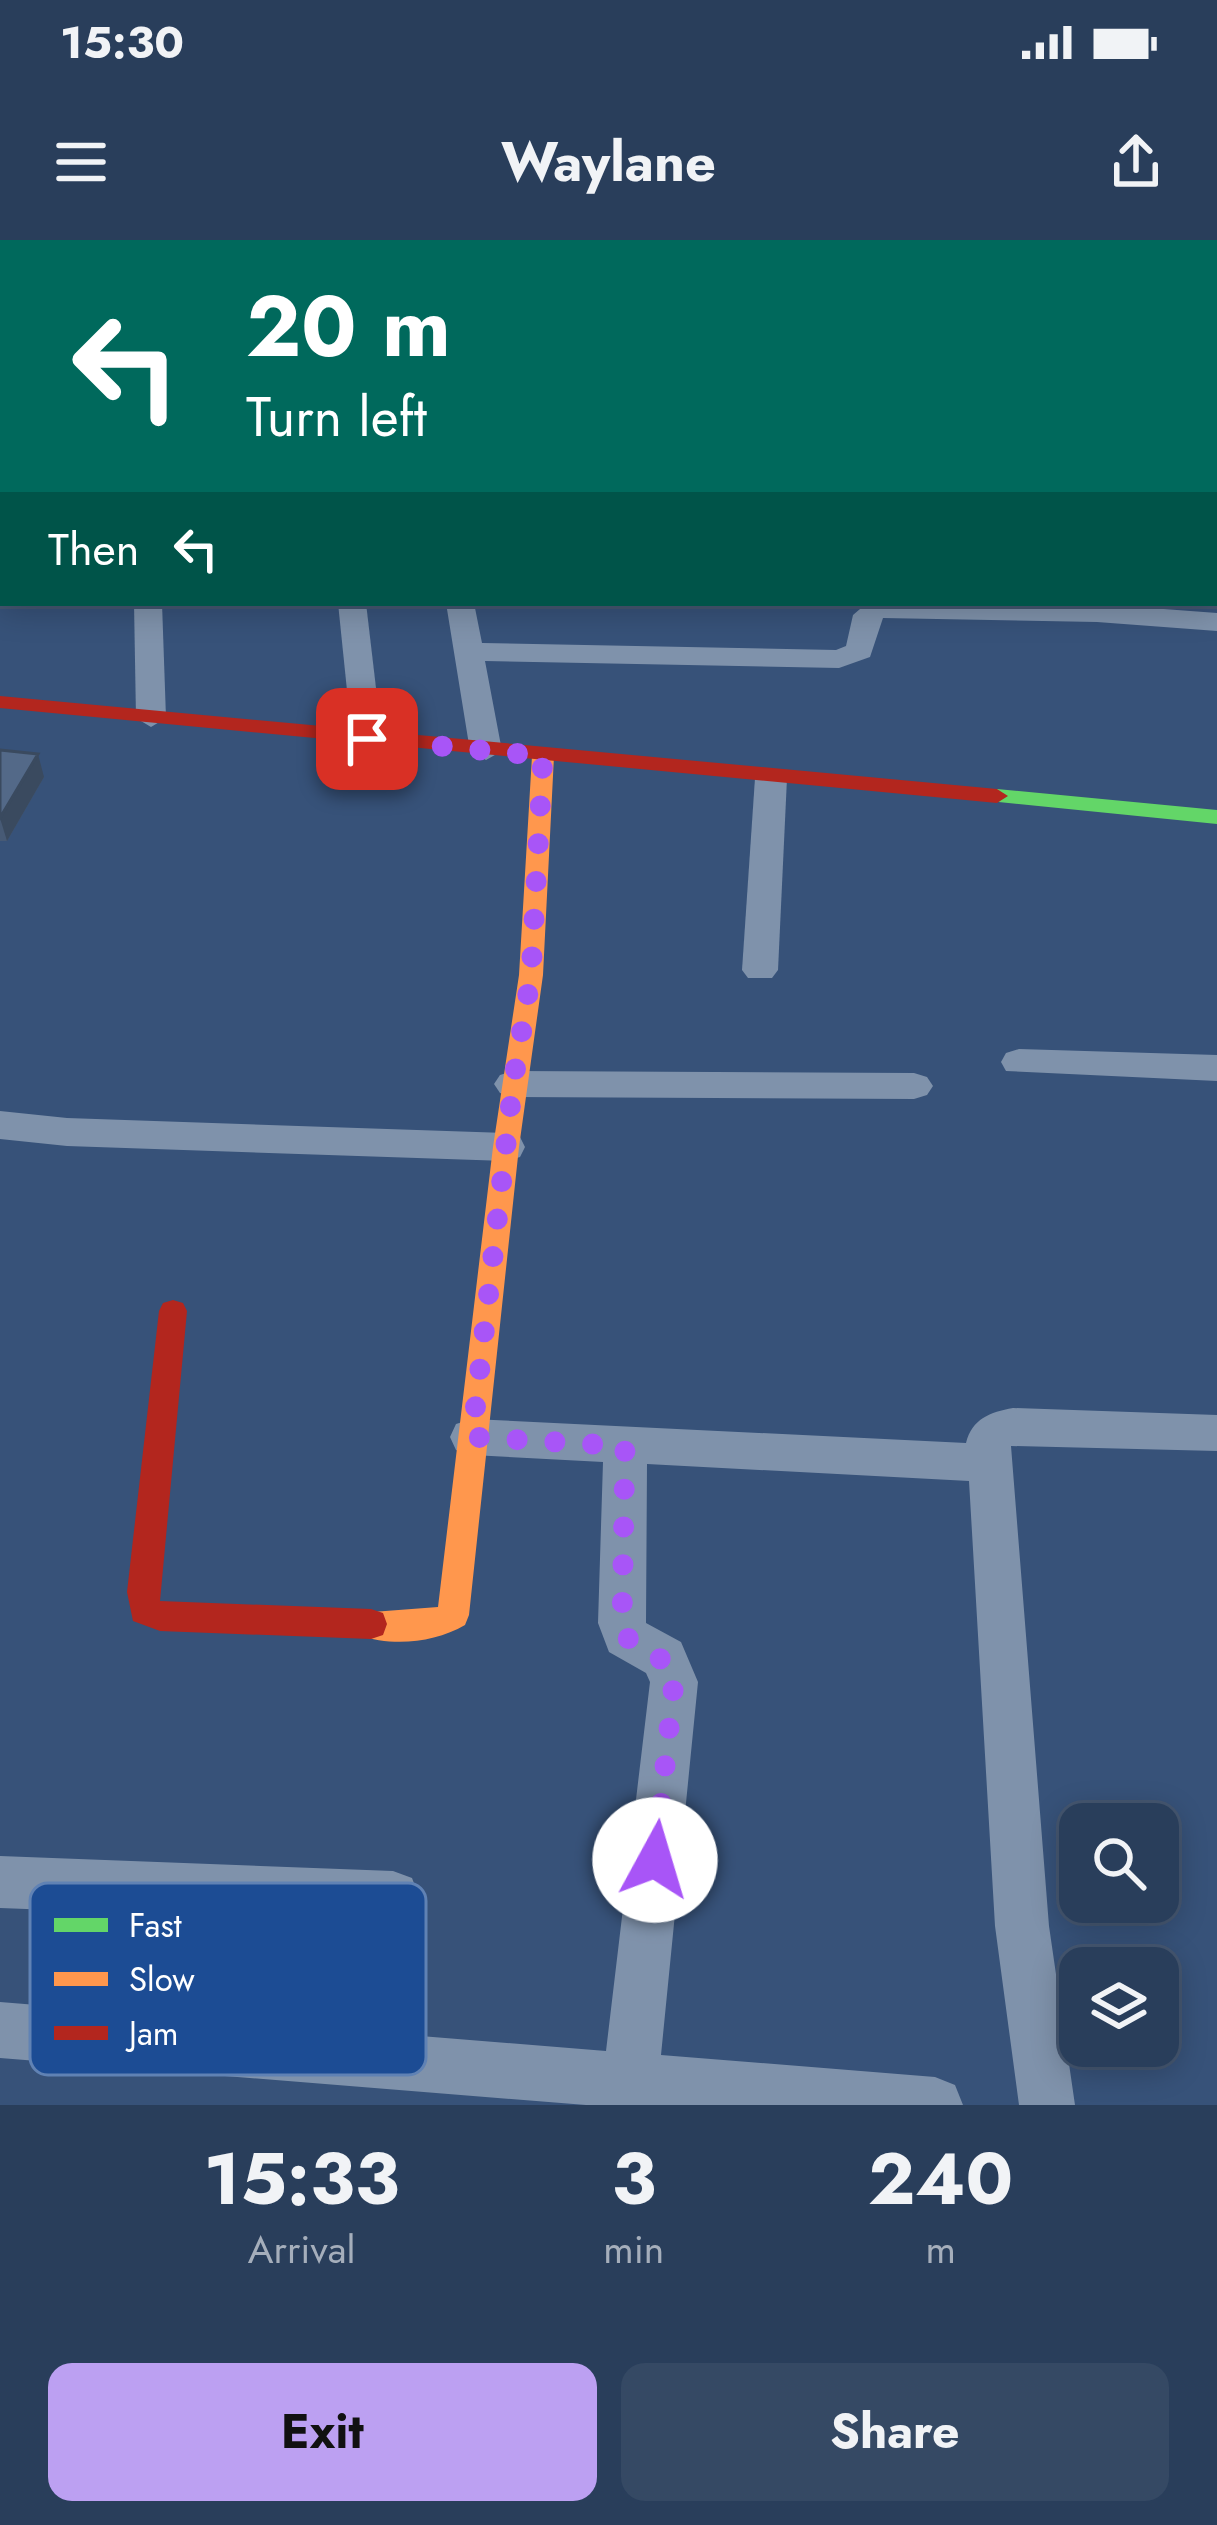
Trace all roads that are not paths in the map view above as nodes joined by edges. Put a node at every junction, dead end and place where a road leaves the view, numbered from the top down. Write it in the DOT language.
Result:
graph roads {
  1 [pos="148,606"];
  2 [pos="352,606"];
  3 [pos="460,606"];
  4 [pos="1217,622"];
  5 [pos="468,652"];
  6 [pos="0,702"];
  7 [pos="151,718"];
  8 [pos="367,739"];
  9 [pos="487,751"];
  10 [pos="543,756"];
  11 [pos="771,778"];
  12 [pos="1217,817"];
  13 [pos="760,970"];
  14 [pos="1019,1062"];
  15 [pos="1217,1068"];
  16 [pos="513,1084"];
  17 [pos="914,1086"];
  18 [pos="0,1125"];
  19 [pos="506,1147"];
  20 [pos="172,1310"];
  21 [pos="1217,1433"];
  22 [pos="472,1437"];
  23 [pos="625,1446"];
  24 [pos="987,1463"];
  25 [pos="0,1882"];
  26 [pos="30,1883"];
  27 [pos="0,2030"];
  28 [pos="30,2033"];
  29 [pos="426,2066"];
  30 [pos="630,2083"];
  31 [pos="935,2105"];
  32 [pos="1047,2105"];
  1 -- 7 [label="street"];
  2 -- 8 [label="street"];
  3 -- 5 [label="street"];
  4 -- 5 [label="street"];
  5 -- 9 [label="street"];
  6 -- 7 [label="street"];
  7 -- 8 [label="street"];
  8 -- 9 [label="street"];
  9 -- 10 [label="street"];
  10 -- 11 [label="street"];
  10 -- 16 [label="street"];
  11 -- 12 [label="street"];
  11 -- 13 [label="street"];
  14 -- 15 [label="street"];
  16 -- 17 [label="street"];
  16 -- 19 [label="street"];
  18 -- 19 [label="street"];
  19 -- 22 [label="street"];
  20 -- 22 [label="street"];
  21 -- 24 [label="street"];
  22 -- 23 [label="street"];
  23 -- 24 [label="street"];
  23 -- 30 [label="street"];
  24 -- 32 [label="street"];
  25 -- 26 [label="street"];
  27 -- 28 [label="street"];
  29 -- 30 [label="street"];
  30 -- 31 [label="street"];
}
